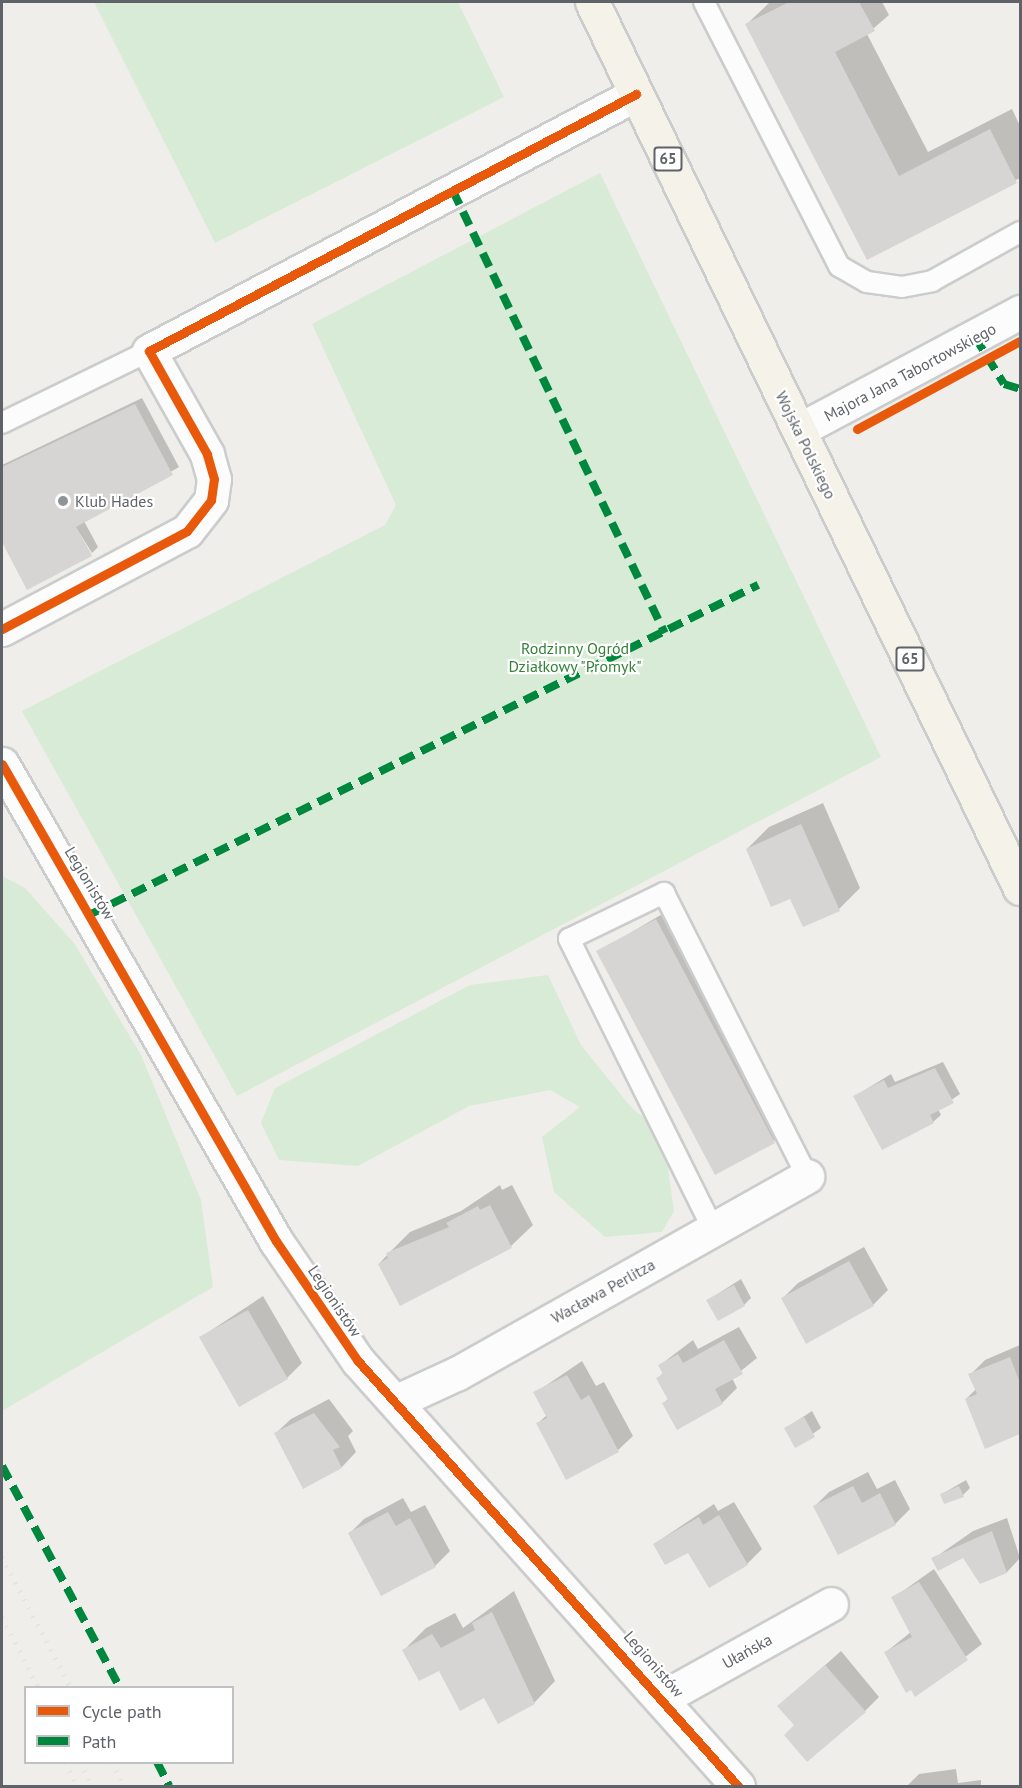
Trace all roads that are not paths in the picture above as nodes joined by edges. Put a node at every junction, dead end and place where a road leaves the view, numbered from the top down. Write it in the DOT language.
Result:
graph roads {
  1 [pos="592,2"];
  2 [pos="704,2"];
  3 [pos="636,94"];
  4 [pos="1020,232"];
  5 [pos="1020,312"];
  6 [pos="149,351"];
  7 [pos="2,423"];
  8 [pos="799,430"];
  9 [pos="2,629"];
  10 [pos="2,764"];
  11 [pos="1020,888"];
  12 [pos="807,1176"];
  13 [pos="713,1229"];
  14 [pos="397,1401"];
  15 [pos="831,1604"];
  16 [pos="664,1697"];
  17 [pos="738,1786"];
  1 -- 3 [label="main road, Wojska Polskiego / 65"];
  2 -- 4 [label="lane"];
  3 -- 6 [label="street"];
  3 -- 8 [label="main road, Wojska Polskiego / 65"];
  5 -- 8 [label="street, Majora Jana Tabortowskiego"];
  6 -- 7 [label="lane"];
  6 -- 9 [label="street"];
  8 -- 11 [label="main road, Wojska Polskiego / 65"];
  10 -- 14 [label="street, Legionistów"];
  12 -- 13 [label="street, Wacława Perlitza"];
  12 -- 13 [label="lane"];
  13 -- 14 [label="street, Wacława Perlitza"];
  14 -- 16 [label="street, Legionistów"];
  15 -- 16 [label="street, Ułańska"];
  16 -- 17 [label="street, Legionistów"];
}
